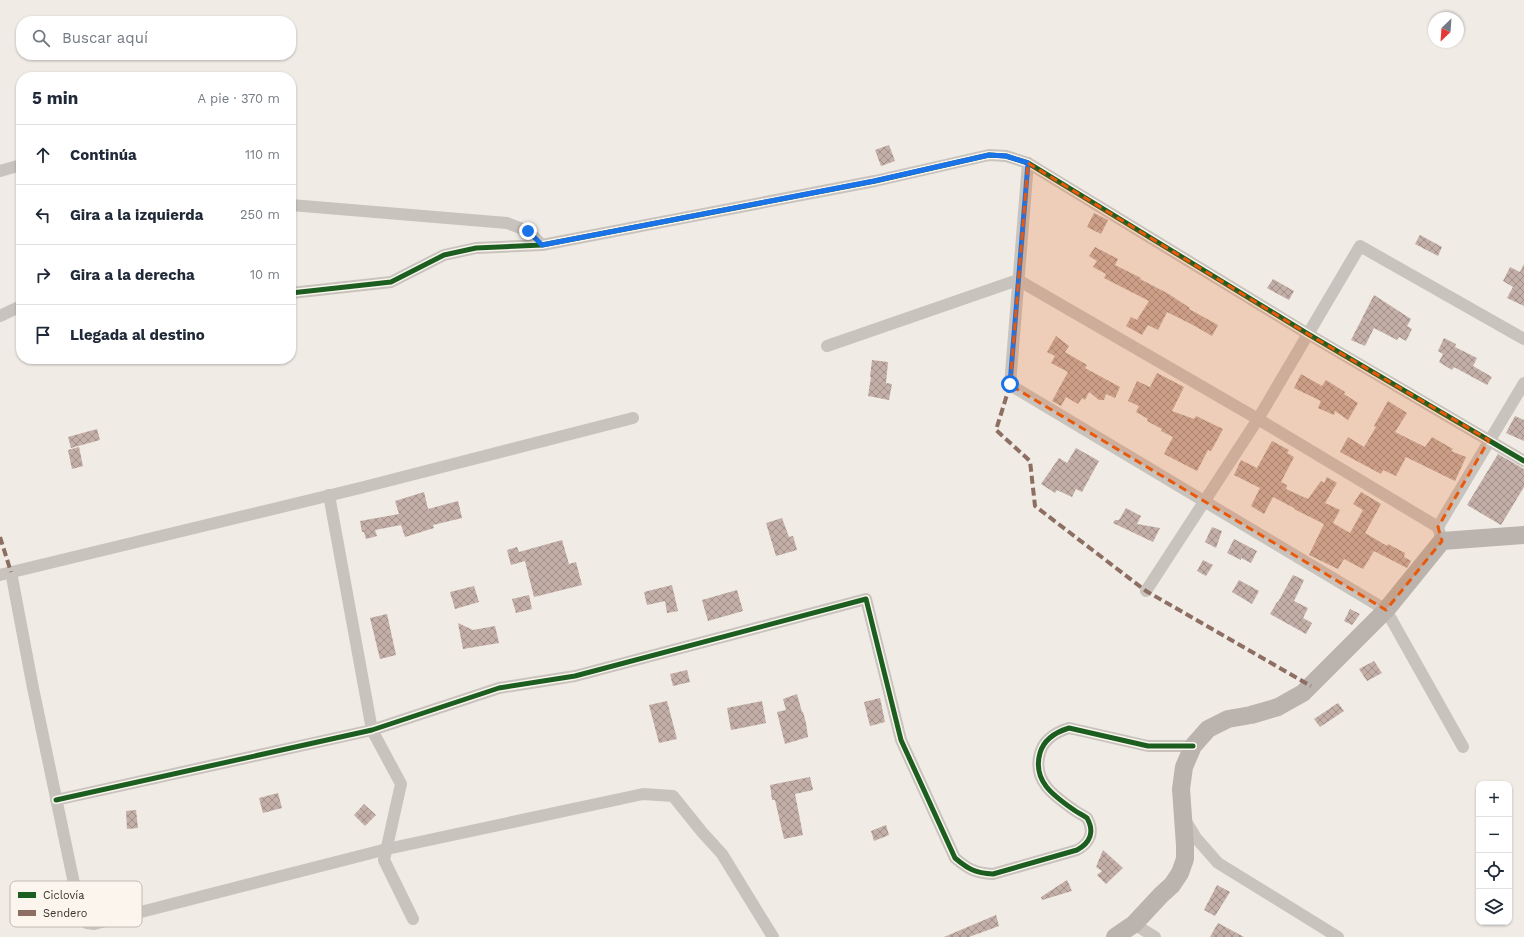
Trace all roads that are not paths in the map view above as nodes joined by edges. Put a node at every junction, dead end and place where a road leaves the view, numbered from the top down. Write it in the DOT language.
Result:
graph roads {
  1 [pos="1028,163"];
  2 [pos="16,166"];
  3 [pos="0,171"];
  4 [pos="296,205"];
  5 [pos="542,245"];
  6 [pos="1018,280"];
  7 [pos="296,292"];
  8 [pos="16,308"];
  9 [pos="0,316"];
  10 [pos="1308,334"];
  11 [pos="1524,339"];
  12 [pos="827,346"];
  13 [pos="1524,383"];
  14 [pos="633,418"];
  15 [pos="1258,419"];
  16 [pos="1489,440"];
  17 [pos="1524,460"];
  18 [pos="329,495"];
  19 [pos="1205,502"];
  20 [pos="1440,534"];
  21 [pos="1524,536"];
  22 [pos="5,574"];
  23 [pos="1146,591"];
  24 [pos="1386,610"];
  25 [pos="372,730"];
  26 [pos="1193,746"];
  27 [pos="1463,747"];
  28 [pos="56,800"];
  29 [pos="1184,817"];
  30 [pos="387,849"];
  31 [pos="73,881"];
  32 [pos="142,912"];
  33 [pos="413,919"];
  34 [pos="1134,924"];
  35 [pos="773,937"];
  36 [pos="1115,937"];
  37 [pos="1155,937"];
  38 [pos="1338,937"];
  1 -- 5 [label="street"];
  1 -- 6 [label="street"];
  1 -- 10 [label="street"];
  2 -- 3 [label="street"];
  4 -- 5 [label="street"];
  5 -- 7 [label="street"];
  6 -- 12 [label="street"];
  6 -- 15 [label="street"];
  6 -- 19 [label="street"];
  8 -- 9 [label="street"];
  10 -- 11 [label="street"];
  10 -- 15 [label="street"];
  10 -- 16 [label="street"];
  13 -- 16 [label="street"];
  14 -- 18 [label="street"];
  15 -- 19 [label="street"];
  15 -- 20 [label="street"];
  16 -- 17 [label="street"];
  16 -- 20 [label="street"];
  18 -- 22 [label="street"];
  18 -- 25 [label="street"];
  19 -- 23 [label="street"];
  19 -- 24 [label="street"];
  20 -- 21 [label="street"];
  20 -- 24 [label="street"];
  22 -- 28 [label="street"];
  24 -- 26 [label="street"];
  24 -- 27 [label="street"];
  25 -- 26 [label="street"];
  25 -- 28 [label="street"];
  25 -- 30 [label="street"];
  26 -- 29 [label="street"];
  28 -- 31 [label="street"];
  29 -- 34 [label="street"];
  29 -- 38 [label="street"];
  30 -- 32 [label="street"];
  30 -- 33 [label="street"];
  30 -- 35 [label="street"];
  34 -- 36 [label="street"];
  34 -- 37 [label="street"];
}
